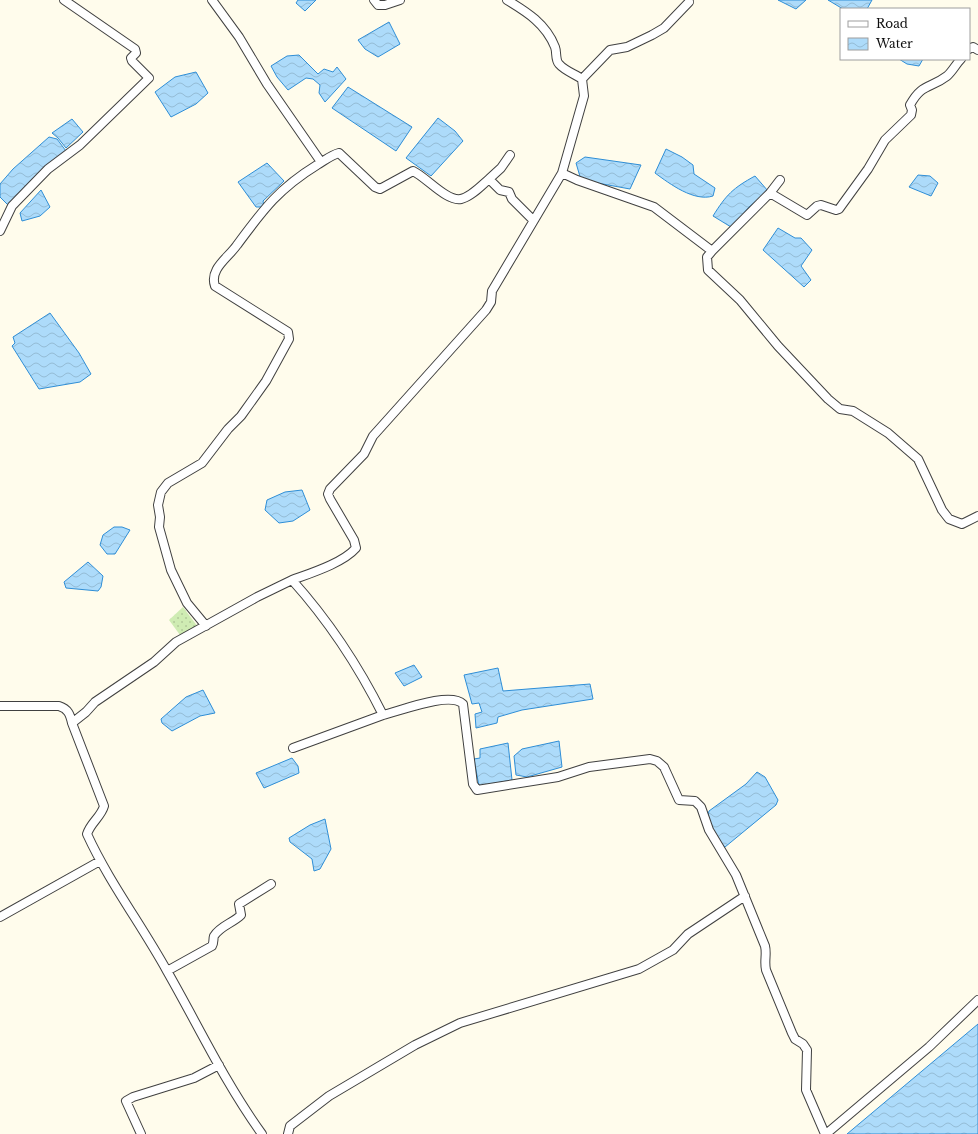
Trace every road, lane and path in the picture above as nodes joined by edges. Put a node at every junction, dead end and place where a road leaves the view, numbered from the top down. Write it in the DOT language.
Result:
graph roads {
  1 [pos="64,0"];
  2 [pos="212,0"];
  3 [pos="374,0"];
  4 [pos="400,0"];
  5 [pos="507,0"];
  6 [pos="689,2"];
  7 [pos="960,60"];
  8 [pos="582,79"];
  9 [pos="510,155"];
  10 [pos="321,162"];
  11 [pos="562,173"];
  12 [pos="489,179"];
  13 [pos="780,180"];
  14 [pos="770,193"];
  15 [pos="533,220"];
  16 [pos="0,231"];
  17 [pos="712,251"];
  18 [pos="978,516"];
  19 [pos="292,580"];
  20 [pos="206,626"];
  21 [pos="0,706"];
  22 [pos="382,715"];
  23 [pos="72,723"];
  24 [pos="293,748"];
  25 [pos="100,861"];
  26 [pos="271,884"];
  27 [pos="745,896"];
  28 [pos="0,917"];
  29 [pos="168,971"];
  30 [pos="978,1000"];
  31 [pos="219,1064"];
  32 [pos="141,1134"];
  33 [pos="262,1134"];
  34 [pos="288,1134"];
  35 [pos="826,1134"];
  1 -- 16 [label="street"];
  2 -- 10 [label="street"];
  3 -- 4 [label="street"];
  5 -- 8 [label="street"];
  6 -- 8 [label="street"];
  7 -- 14 [label="street"];
  8 -- 11 [label="street"];
  9 -- 12 [label="street"];
  10 -- 12 [label="street"];
  10 -- 20 [label="street"];
  11 -- 15 [label="street"];
  11 -- 17 [label="street"];
  12 -- 15 [label="street"];
  13 -- 14 [label="street"];
  14 -- 17 [label="street"];
  15 -- 19 [label="street"];
  17 -- 18 [label="street"];
  19 -- 20 [label="street"];
  19 -- 22 [label="street"];
  20 -- 23 [label="street"];
  21 -- 23 [label="street"];
  22 -- 24 [label="street"];
  22 -- 27 [label="street"];
  23 -- 25 [label="street"];
  25 -- 28 [label="street"];
  25 -- 29 [label="street"];
  26 -- 29 [label="street"];
  27 -- 34 [label="street"];
  27 -- 35 [label="street"];
  29 -- 31 [label="street"];
  30 -- 35 [label="street"];
  31 -- 32 [label="street"];
  31 -- 33 [label="street"];
}
